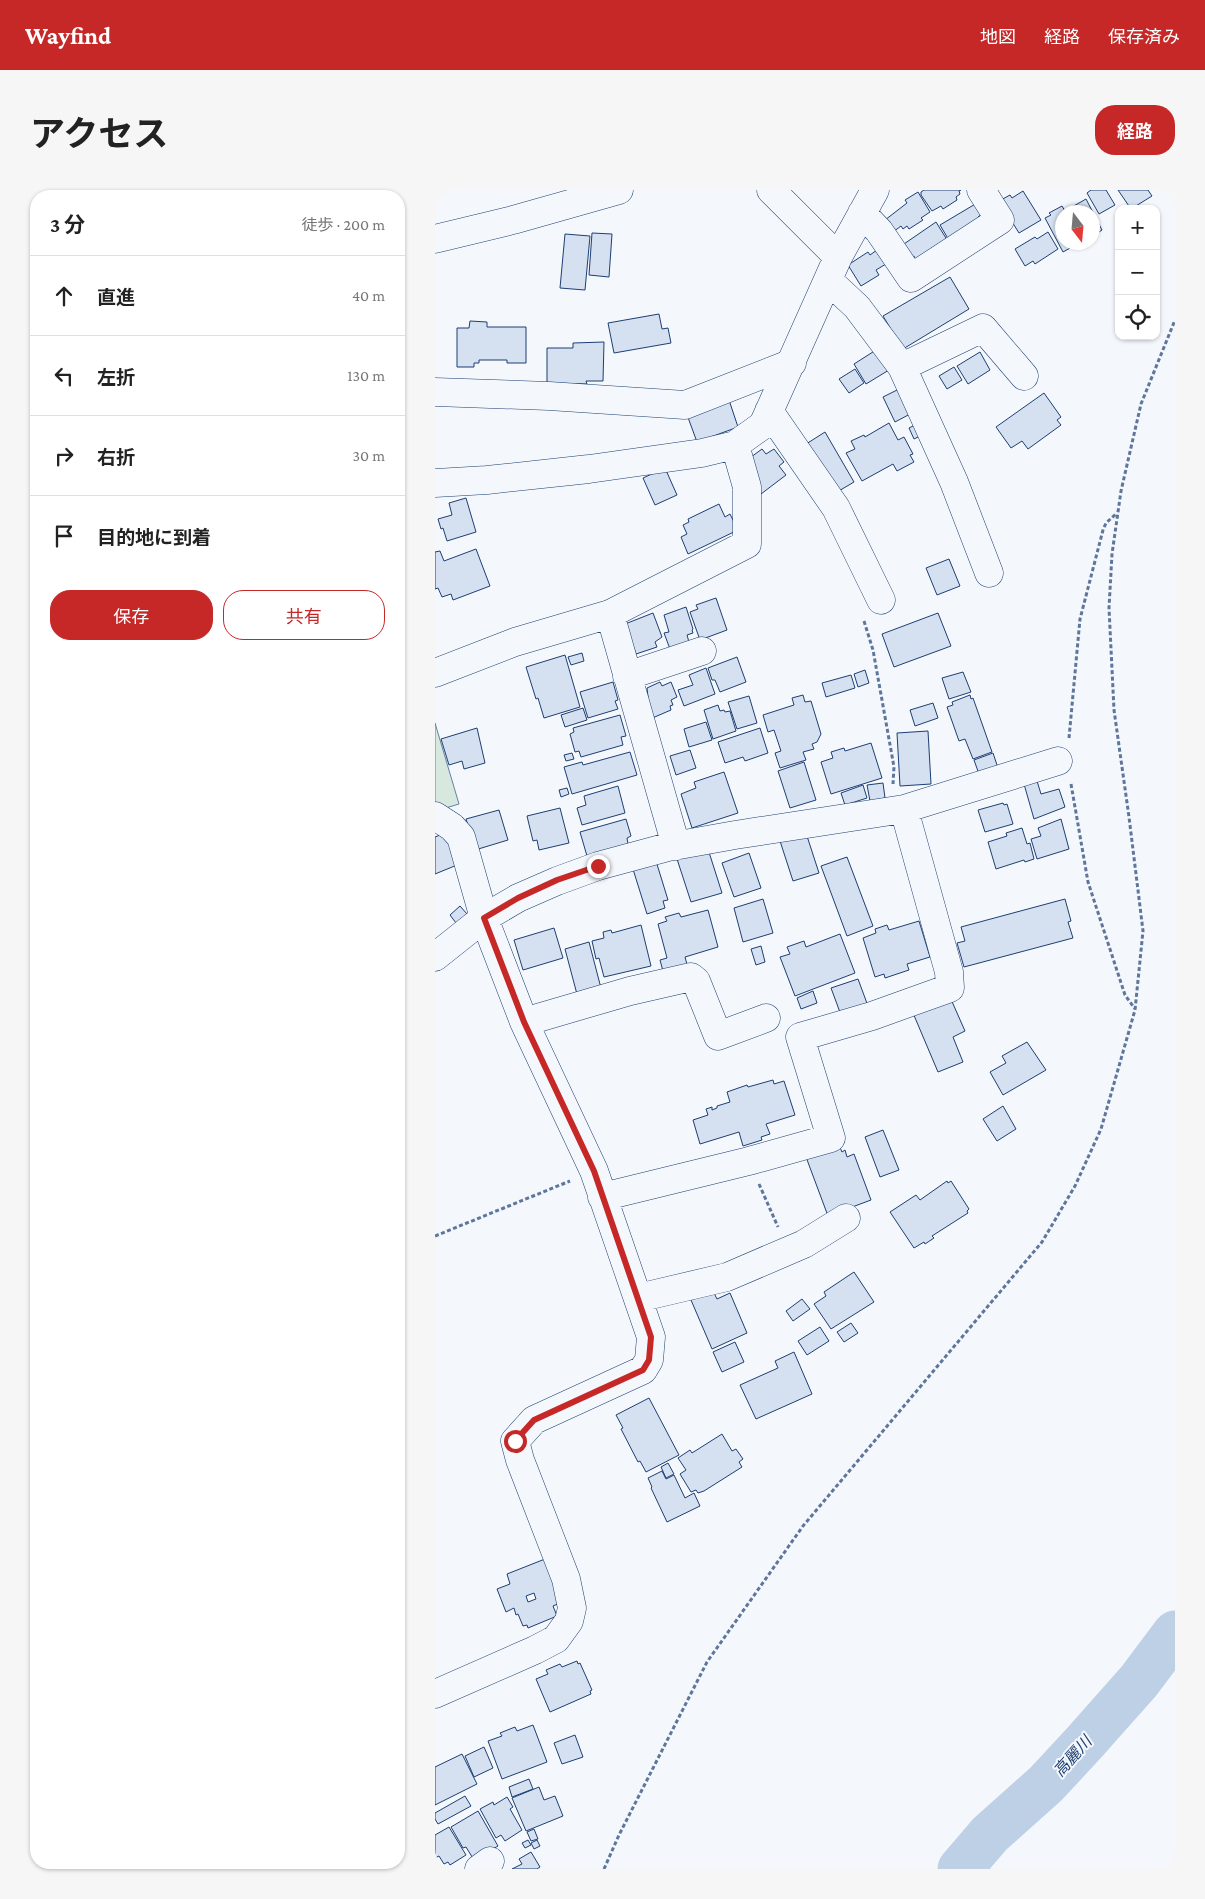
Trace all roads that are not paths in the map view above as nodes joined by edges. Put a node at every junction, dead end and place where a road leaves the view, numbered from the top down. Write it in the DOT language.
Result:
graph roads {
  1 [pos="619,190"];
  2 [pos="771,190"];
  3 [pos="981,190"];
  4 [pos="869,201"];
  5 [pos="435,239"];
  6 [pos="833,268"];
  7 [pos="792,363"];
  8 [pos="901,367"];
  9 [pos="1024,376"];
  10 [pos="435,392"];
  11 [pos="769,411"];
  12 [pos="735,445"];
  13 [pos="435,483"];
  14 [pos="989,573"];
  15 [pos="872,607"];
  16 [pos="610,614"];
  17 [pos="701,651"];
  18 [pos="435,672"];
  19 [pos="627,676"];
  20 [pos="1065,759"];
  21 [pos="897,810"];
  22 [pos="435,816"];
  23 [pos="676,846"];
  24 [pos="484,918"];
  25 [pos="435,957"];
  26 [pos="766,1018"];
  27 [pos="524,1022"];
  28 [pos="602,1197"];
  29 [pos="846,1218"];
  30 [pos="638,1298"];
  31 [pos="435,1694"];
  1 -- 5 [label="street"];
  2 -- 6 [label="street"];
  3 -- 4 [label="street"];
  4 -- 6 [label="street"];
  6 -- 7 [label="street"];
  6 -- 8 [label="street"];
  7 -- 10 [label="street"];
  7 -- 11 [label="street"];
  8 -- 9 [label="street"];
  8 -- 14 [label="street"];
  11 -- 12 [label="street"];
  11 -- 15 [label="street"];
  12 -- 13 [label="street"];
  12 -- 16 [label="street"];
  16 -- 18 [label="street"];
  16 -- 19 [label="street"];
  17 -- 19 [label="street"];
  19 -- 23 [label="street"];
  20 -- 21 [label="street"];
  21 -- 23 [label="street"];
  21 -- 28 [label="street"];
  22 -- 24 [label="street"];
  23 -- 24 [label="street"];
  24 -- 25 [label="street"];
  24 -- 27 [label="street"];
  26 -- 27 [label="street"];
  27 -- 28 [label="street"];
  28 -- 30 [label="street"];
  29 -- 30 [label="street"];
  30 -- 31 [label="street"];
}
